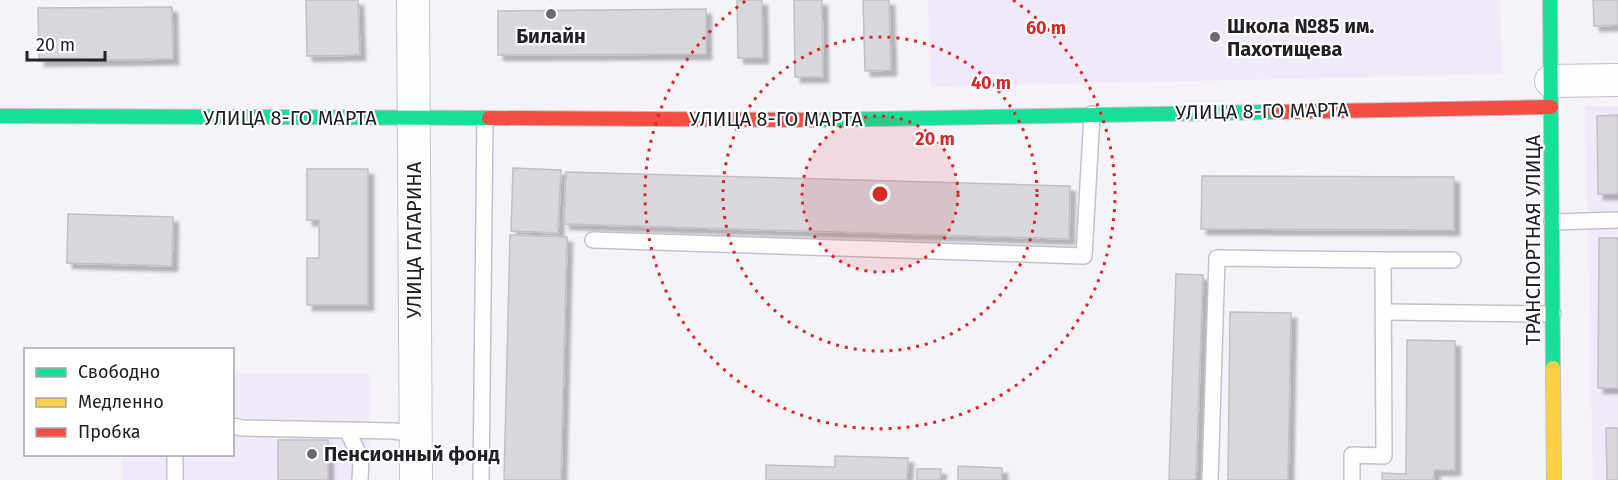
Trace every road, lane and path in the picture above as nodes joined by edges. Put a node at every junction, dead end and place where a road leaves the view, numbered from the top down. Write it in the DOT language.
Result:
graph roads {
  1 [pos="413,0"];
  2 [pos="1550,0"];
  3 [pos="1618,80"];
  4 [pos="1551,94"];
  5 [pos="1092,114"];
  6 [pos="0,116"];
  7 [pos="413,118"];
  8 [pos="485,119"];
  9 [pos="1618,220"];
  10 [pos="1552,222"];
  11 [pos="592,240"];
  12 [pos="1383,260"];
  13 [pos="1454,260"];
  14 [pos="1384,312"];
  15 [pos="1553,314"];
  16 [pos="234,426"];
  17 [pos="347,430"];
  18 [pos="416,434"];
  19 [pos="175,456"];
  20 [pos="175,480"];
  21 [pos="360,480"];
  22 [pos="416,480"];
  23 [pos="481,480"];
  24 [pos="1210,480"];
  25 [pos="1352,480"];
  26 [pos="1554,480"];
  1 -- 7 [label="street, УЛИЦА ГАГАРИНА"];
  2 -- 4 [label="street, ТРАНСПОРТНАЯ УЛИЦА"];
  3 -- 4 [label="street, УЛИЦА 8-ГО МАРТА"];
  4 -- 5 [label="street, УЛИЦА 8-ГО МАРТА"];
  4 -- 10 [label="street, ТРАНСПОРТНАЯ УЛИЦА"];
  5 -- 8 [label="street, УЛИЦА 8-ГО МАРТА"];
  5 -- 11 [label="lane"];
  6 -- 7 [label="street, УЛИЦА 8-ГО МАРТА"];
  7 -- 8 [label="street, УЛИЦА 8-ГО МАРТА"];
  7 -- 18 [label="street, УЛИЦА ГАГАРИНА"];
  8 -- 23 [label="lane"];
  9 -- 10 [label="lane"];
  10 -- 15 [label="street, ТРАНСПОРТНАЯ УЛИЦА"];
  12 -- 13 [label="lane"];
  12 -- 14 [label="lane"];
  12 -- 24 [label="lane"];
  14 -- 15 [label="lane"];
  14 -- 25 [label="lane"];
  15 -- 26 [label="street, ТРАНСПОРТНАЯ УЛИЦА"];
  16 -- 17 [label="lane"];
  17 -- 18 [label="lane"];
  17 -- 21 [label="lane"];
  18 -- 22 [label="street, УЛИЦА ГАГАРИНА"];
  19 -- 20 [label="lane"];
}
